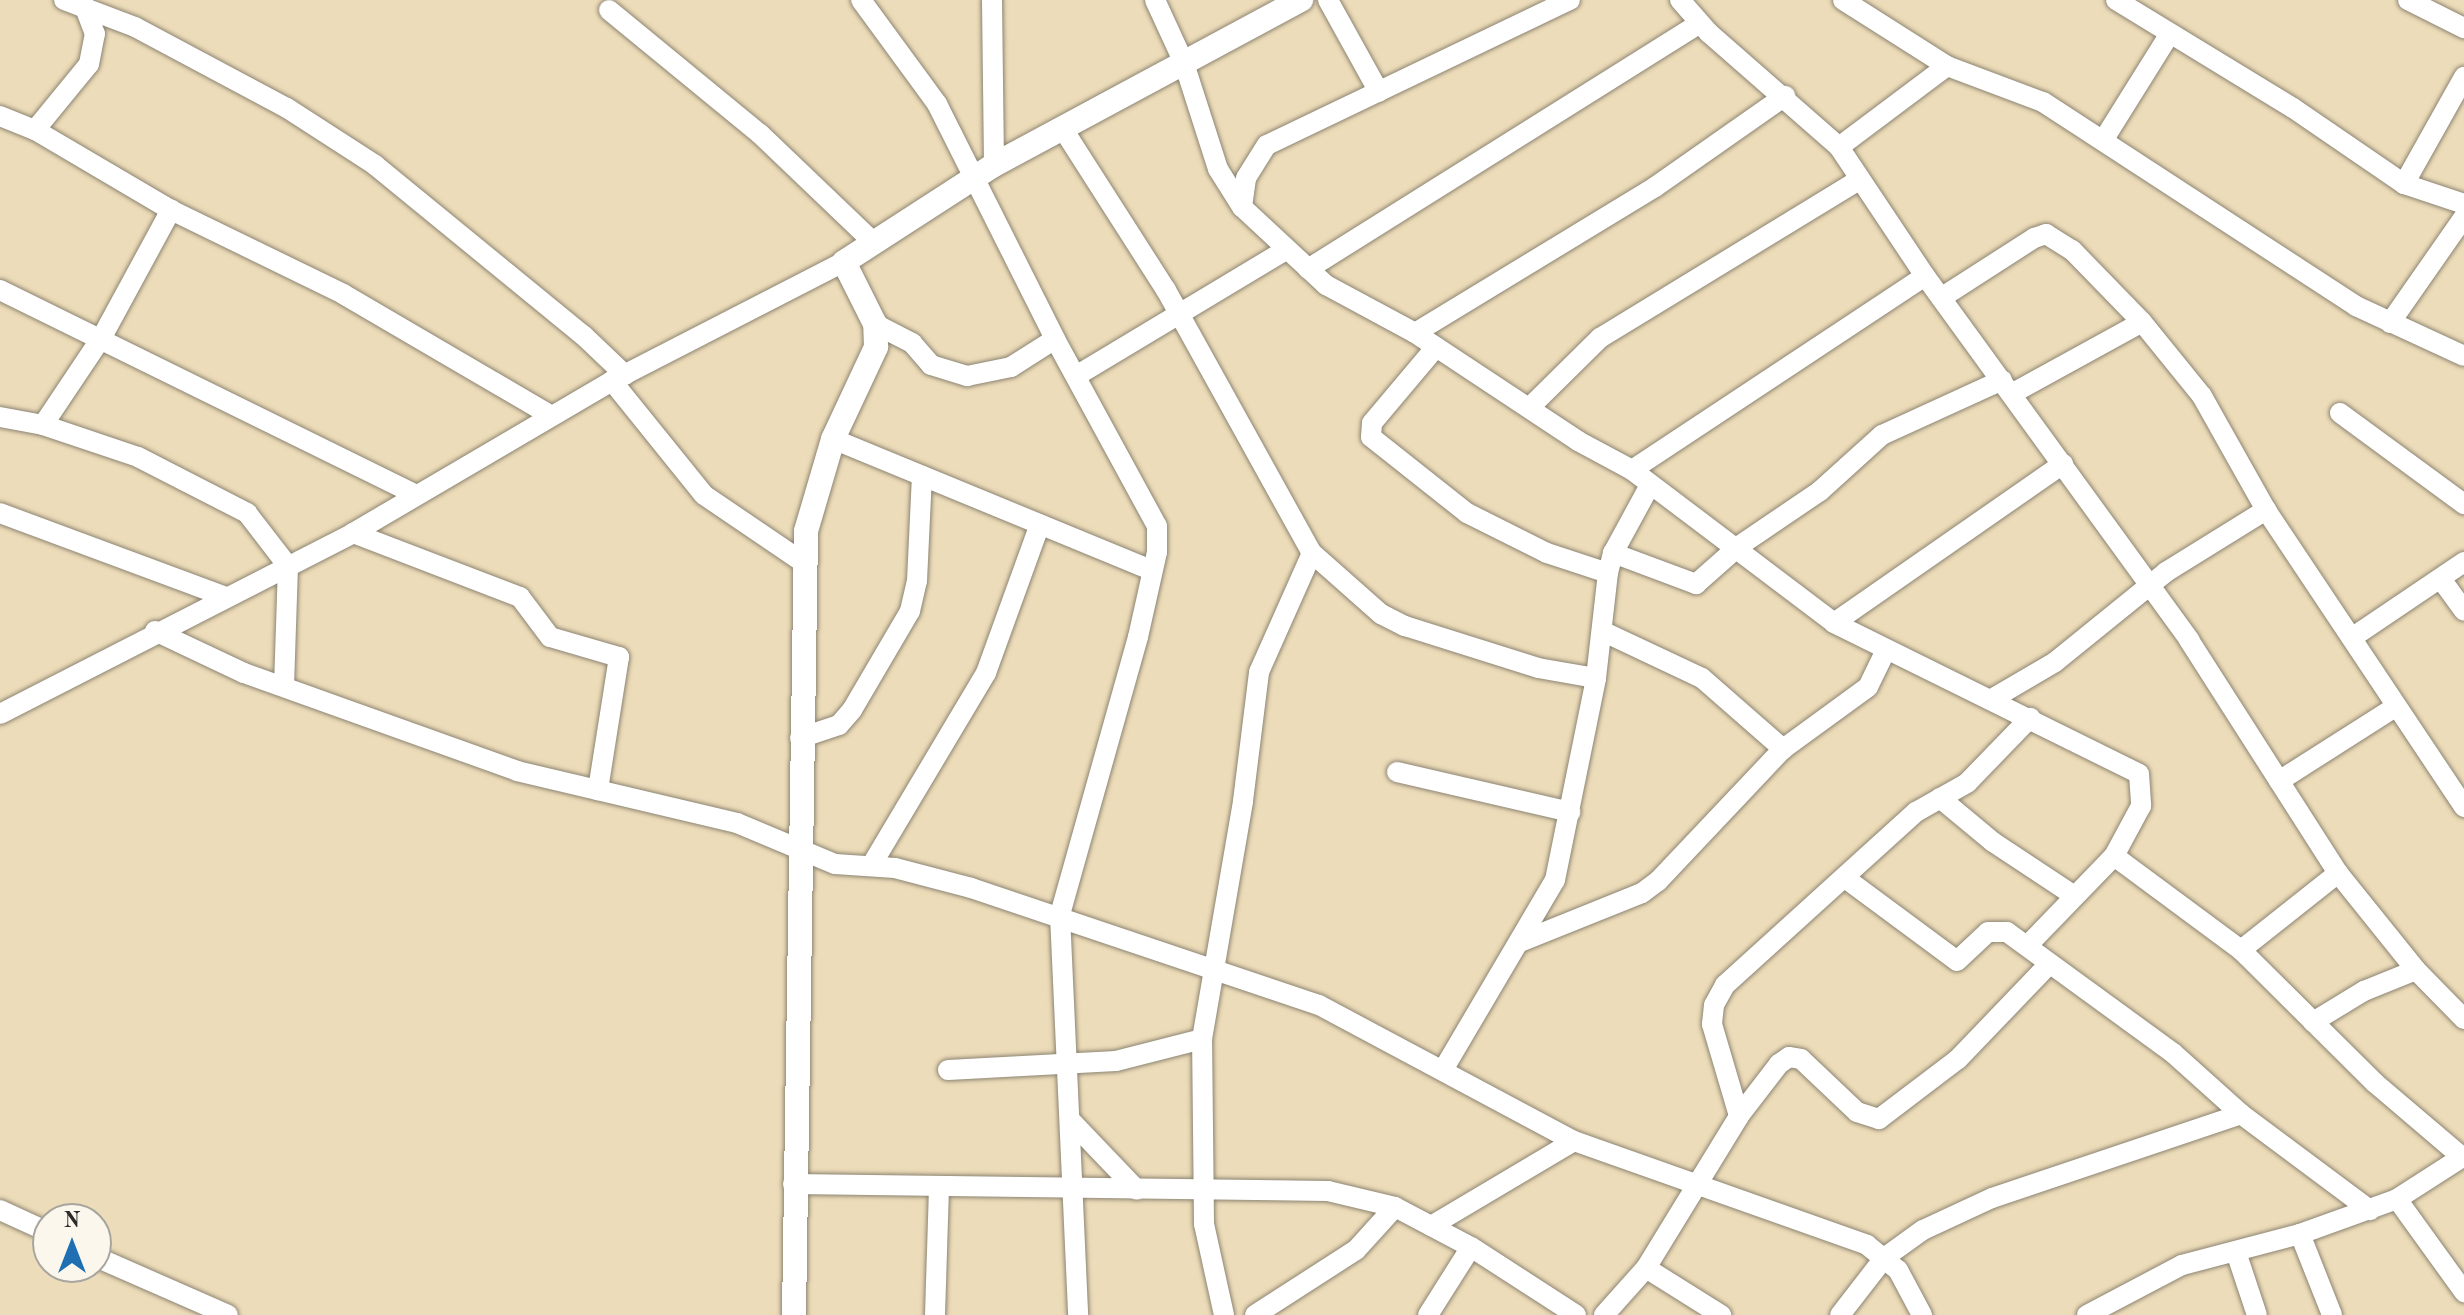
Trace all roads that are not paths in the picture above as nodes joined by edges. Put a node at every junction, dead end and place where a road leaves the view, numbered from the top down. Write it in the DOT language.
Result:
graph roads {
  1 [pos="64,0"];
  2 [pos="861,0"];
  3 [pos="992,0"];
  4 [pos="1155,0"];
  5 [pos="1301,0"];
  6 [pos="1328,0"];
  7 [pos="1570,0"];
  8 [pos="1680,0"];
  9 [pos="1843,0"];
  10 [pos="2116,0"];
  11 [pos="2408,0"];
  12 [pos="85,4"];
  13 [pos="1539,6"];
  14 [pos="609,10"];
  15 [pos="1699,24"];
  16 [pos="2464,28"];
  17 [pos="2169,35"];
  18 [pos="1184,63"];
  19 [pos="1947,66"];
  20 [pos="2464,77"];
  21 [pos="1379,92"];
  22 [pos="1785,96"];
  23 [pos="0,116"];
  24 [pos="1063,129"];
  25 [pos="35,130"];
  26 [pos="2104,139"];
  27 [pos="1839,147"];
  28 [pos="985,171"];
  29 [pos="1859,180"];
  30 [pos="2404,184"];
  31 [pos="2464,204"];
  32 [pos="1242,207"];
  33 [pos="171,210"];
  34 [pos="2464,217"];
  35 [pos="874,243"];
  36 [pos="1286,250"];
  37 [pos="844,262"];
  38 [pos="1308,269"];
  39 [pos="1925,276"];
  40 [pos="0,290"];
  41 [pos="1944,296"];
  42 [pos="1178,314"];
  43 [pos="2142,322"];
  44 [pos="2390,323"];
  45 [pos="875,324"];
  46 [pos="1415,333"];
  47 [pos="102,337"];
  48 [pos="1055,339"];
  49 [pos="1436,347"];
  50 [pos="2464,356"];
  51 [pos="1076,376"];
  52 [pos="618,378"];
  53 [pos="2008,386"];
  54 [pos="1531,406"];
  55 [pos="2340,413"];
  56 [pos="550,415"];
  57 [pos="0,417"];
  58 [pos="43,425"];
  59 [pos="833,439"];
  60 [pos="2063,464"];
  61 [pos="1632,470"];
  62 [pos="922,476"];
  63 [pos="1650,485"];
  64 [pos="416,495"];
  65 [pos="2464,504"];
  66 [pos="2266,510"];
  67 [pos="0,513"];
  68 [pos="1040,524"];
  69 [pos="806,531"];
  70 [pos="353,533"];
  71 [pos="773,545"];
  72 [pos="1739,546"];
  73 [pos="1312,553"];
  74 [pos="2464,562"];
  75 [pos="804,563"];
  76 [pos="1610,563"];
  77 [pos="288,566"];
  78 [pos="1151,570"];
  79 [pos="2441,579"];
  80 [pos="2148,585"];
  81 [pos="223,596"];
  82 [pos="2464,611"];
  83 [pos="1834,623"];
  84 [pos="155,631"];
  85 [pos="1602,631"];
  86 [pos="2353,637"];
  87 [pos="1886,650"];
  88 [pos="1596,678"];
  89 [pos="284,684"];
  90 [pos="1992,699"];
  91 [pos="2395,707"];
  92 [pos="0,714"];
  93 [pos="2030,718"];
  94 [pos="800,738"];
  95 [pos="1783,749"];
  96 [pos="1397,772"];
  97 [pos="2279,781"];
  98 [pos="598,790"];
  99 [pos="1940,798"];
  100 [pos="2464,807"];
  101 [pos="1570,812"];
  102 [pos="798,846"];
  103 [pos="2114,856"];
  104 [pos="871,866"];
  105 [pos="2338,873"];
  106 [pos="1845,878"];
  107 [pos="2073,895"];
  108 [pos="1060,915"];
  109 [pos="1520,942"];
  110 [pos="2027,946"];
  111 [pos="2241,950"];
  112 [pos="2048,965"];
  113 [pos="1211,966"];
  114 [pos="2416,970"];
  115 [pos="2464,1019"];
  116 [pos="2313,1022"];
  117 [pos="1202,1039"];
  118 [pos="1065,1066"];
  119 [pos="948,1070"];
  120 [pos="1443,1070"];
  121 [pos="2241,1114"];
  122 [pos="1739,1116"];
  123 [pos="1071,1121"];
  124 [pos="1574,1141"];
  125 [pos="2463,1156"];
  126 [pos="793,1184"];
  127 [pos="1702,1184"];
  128 [pos="939,1188"];
  129 [pos="1201,1189"];
  130 [pos="1137,1190"];
  131 [pos="1072,1191"];
  132 [pos="2397,1199"];
  133 [pos="1395,1207"];
  134 [pos="0,1210"];
  135 [pos="2370,1210"];
  136 [pos="32,1225"];
  137 [pos="1431,1226"];
  138 [pos="2300,1234"];
  139 [pos="1471,1247"];
  140 [pos="2236,1252"];
  141 [pos="1884,1258"];
  142 [pos="112,1264"];
  143 [pos="1646,1268"];
  144 [pos="2464,1292"];
  145 [pos="228,1315"];
  146 [pos="794,1315"];
  147 [pos="935,1315"];
  148 [pos="1078,1315"];
  149 [pos="1224,1315"];
  150 [pos="1255,1315"];
  151 [pos="1428,1315"];
  152 [pos="1576,1315"];
  153 [pos="1604,1315"];
  154 [pos="1721,1315"];
  155 [pos="1840,1315"];
  156 [pos="1922,1315"];
  157 [pos="2087,1315"];
  158 [pos="2257,1315"];
  159 [pos="2332,1315"];
  1 -- 12 [label="street"];
  2 -- 28 [label="street"];
  3 -- 28 [label="street"];
  4 -- 18 [label="street"];
  5 -- 18 [label="street"];
  6 -- 21 [label="street"];
  7 -- 13 [label="street"];
  8 -- 15 [label="street"];
  9 -- 19 [label="street"];
  10 -- 17 [label="street"];
  11 -- 16 [label="street"];
  12 -- 25 [label="street"];
  12 -- 52 [label="street"];
  13 -- 21 [label="street"];
  14 -- 35 [label="street"];
  15 -- 22 [label="street"];
  15 -- 38 [label="street"];
  17 -- 26 [label="street"];
  17 -- 30 [label="street"];
  18 -- 24 [label="street"];
  18 -- 32 [label="street"];
  19 -- 26 [label="street"];
  19 -- 27 [label="street"];
  20 -- 30 [label="street"];
  21 -- 32 [label="street"];
  22 -- 27 [label="street"];
  22 -- 46 [label="street"];
  23 -- 25 [label="street"];
  24 -- 28 [label="street"];
  24 -- 42 [label="street"];
  25 -- 33 [label="street"];
  26 -- 44 [label="street"];
  27 -- 29 [label="street"];
  28 -- 35 [label="street"];
  28 -- 48 [label="street"];
  29 -- 39 [label="street"];
  29 -- 54 [label="street"];
  30 -- 31 [label="street"];
  32 -- 36 [label="street"];
  33 -- 47 [label="street"];
  33 -- 56 [label="street"];
  34 -- 44 [label="street"];
  35 -- 37 [label="street"];
  36 -- 38 [label="street"];
  36 -- 42 [label="street"];
  37 -- 45 [label="street"];
  37 -- 52 [label="street"];
  38 -- 46 [label="street"];
  39 -- 41 [label="street"];
  39 -- 61 [label="street"];
  40 -- 47 [label="street"];
  41 -- 43 [label="street"];
  41 -- 53 [label="street"];
  42 -- 51 [label="street"];
  42 -- 73 [label="street"];
  43 -- 53 [label="street"];
  43 -- 66 [label="street"];
  44 -- 50 [label="street"];
  45 -- 48 [label="street"];
  45 -- 59 [label="street"];
  46 -- 49 [label="street"];
  47 -- 58 [label="street"];
  47 -- 64 [label="street"];
  48 -- 51 [label="street"];
  49 -- 54 [label="street"];
  49 -- 76 [label="street"];
  51 -- 78 [label="street"];
  52 -- 56 [label="street"];
  52 -- 71 [label="street"];
  53 -- 60 [label="street"];
  53 -- 72 [label="street"];
  54 -- 61 [label="street"];
  55 -- 65 [label="street"];
  56 -- 64 [label="street"];
  57 -- 58 [label="street"];
  58 -- 77 [label="street"];
  59 -- 62 [label="street"];
  59 -- 69 [label="street"];
  60 -- 80 [label="street"];
  60 -- 83 [label="street"];
  61 -- 63 [label="street"];
  62 -- 68 [label="street"];
  62 -- 94 [label="street"];
  63 -- 72 [label="street"];
  63 -- 76 [label="street"];
  64 -- 70 [label="street"];
  66 -- 80 [label="street"];
  66 -- 86 [label="street"];
  67 -- 81 [label="street"];
  68 -- 78 [label="street"];
  68 -- 104 [label="street"];
  69 -- 71 [label="street"];
  69 -- 75 [label="street"];
  70 -- 77 [label="street"];
  70 -- 98 [label="street"];
  71 -- 75 [label="street"];
  72 -- 76 [label="street"];
  72 -- 83 [label="street"];
  73 -- 88 [label="street"];
  73 -- 113 [label="street"];
  74 -- 79 [label="street"];
  75 -- 94 [label="street"];
  76 -- 85 [label="street"];
  77 -- 81 [label="street"];
  77 -- 89 [label="street"];
  78 -- 108 [label="street"];
  79 -- 82 [label="street"];
  79 -- 86 [label="street"];
  80 -- 90 [label="street"];
  80 -- 97 [label="street"];
  81 -- 84 [label="street"];
  83 -- 87 [label="street"];
  84 -- 89 [label="street"];
  84 -- 92 [label="street"];
  85 -- 88 [label="street"];
  85 -- 95 [label="street"];
  86 -- 91 [label="street"];
  87 -- 90 [label="street"];
  87 -- 95 [label="street"];
  88 -- 101 [label="street"];
  89 -- 98 [label="street"];
  90 -- 93 [label="street"];
  91 -- 97 [label="street"];
  91 -- 100 [label="street"];
  93 -- 99 [label="street"];
  93 -- 103 [label="street"];
  94 -- 102 [label="street"];
  95 -- 109 [label="street"];
  96 -- 101 [label="street"];
  97 -- 105 [label="street"];
  98 -- 102 [label="street"];
  99 -- 106 [label="street"];
  99 -- 107 [label="street"];
  101 -- 109 [label="street"];
  102 -- 104 [label="street"];
  102 -- 126 [label="street"];
  103 -- 107 [label="street"];
  103 -- 111 [label="street"];
  104 -- 108 [label="street"];
  105 -- 111 [label="street"];
  105 -- 114 [label="street"];
  106 -- 110 [label="street"];
  106 -- 122 [label="street"];
  107 -- 110 [label="street"];
  108 -- 113 [label="street"];
  108 -- 118 [label="street"];
  109 -- 120 [label="street"];
  110 -- 112 [label="street"];
  111 -- 116 [label="street"];
  112 -- 121 [label="street"];
  112 -- 122 [label="street"];
  113 -- 117 [label="street"];
  113 -- 120 [label="street"];
  114 -- 115 [label="street"];
  114 -- 116 [label="street"];
  116 -- 125 [label="street"];
  117 -- 118 [label="street"];
  117 -- 129 [label="street"];
  118 -- 119 [label="street"];
  118 -- 123 [label="street"];
  120 -- 124 [label="street"];
  121 -- 135 [label="street"];
  121 -- 141 [label="street"];
  122 -- 127 [label="street"];
  123 -- 130 [label="street"];
  123 -- 131 [label="street"];
  124 -- 127 [label="street"];
  124 -- 137 [label="street"];
  125 -- 132 [label="street"];
  126 -- 128 [label="street"];
  126 -- 146 [label="street"];
  127 -- 141 [label="street"];
  127 -- 143 [label="street"];
  128 -- 131 [label="street"];
  128 -- 147 [label="street"];
  129 -- 130 [label="street"];
  129 -- 133 [label="street"];
  129 -- 149 [label="street"];
  130 -- 131 [label="street"];
  131 -- 148 [label="street"];
  132 -- 135 [label="street"];
  132 -- 144 [label="street"];
  133 -- 137 [label="street"];
  133 -- 150 [label="street"];
  134 -- 136 [label="street"];
  135 -- 138 [label="street"];
  137 -- 139 [label="street"];
  138 -- 140 [label="street"];
  138 -- 159 [label="street"];
  139 -- 151 [label="street"];
  139 -- 152 [label="street"];
  140 -- 157 [label="street"];
  140 -- 158 [label="street"];
  141 -- 155 [label="street"];
  141 -- 156 [label="street"];
  142 -- 145 [label="street"];
  143 -- 153 [label="street"];
  143 -- 154 [label="street"];
}
